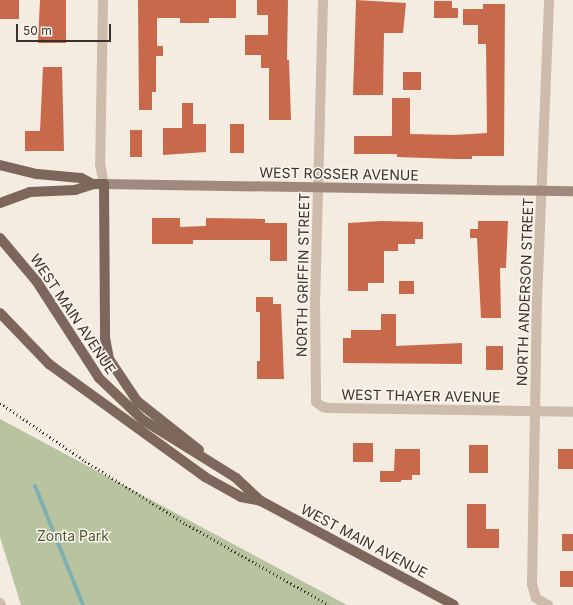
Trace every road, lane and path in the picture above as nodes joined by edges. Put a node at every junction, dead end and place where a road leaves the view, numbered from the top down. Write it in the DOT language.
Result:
graph roads {
  1 [pos="103,0"];
  2 [pos="323,0"];
  3 [pos="549,0"];
  4 [pos="0,165"];
  5 [pos="93,184"];
  6 [pos="104,184"];
  7 [pos="319,187"];
  8 [pos="542,191"];
  9 [pos="573,191"];
  10 [pos="0,202"];
  11 [pos="0,238"];
  12 [pos="0,313"];
  13 [pos="318,405"];
  14 [pos="536,412"];
  15 [pos="573,412"];
  16 [pos="218,468"];
  17 [pos="261,501"];
  18 [pos="454,605"];
  19 [pos="548,605"];
  1 -- 6 [label="street"];
  2 -- 7 [label="street, NORTH GRIFFIN STREET"];
  3 -- 8 [label="street, NORTH ANDERSON STREET"];
  4 -- 5 [label="main road"];
  5 -- 6 [label="main road"];
  5 -- 10 [label="main road"];
  6 -- 7 [label="street, WEST ROSSER AVENUE"];
  6 -- 16 [label="main road"];
  7 -- 8 [label="street, WEST ROSSER AVENUE"];
  7 -- 13 [label="street, NORTH GRIFFIN STREET"];
  8 -- 9 [label="street, WEST ROSSER AVENUE"];
  8 -- 14 [label="street, NORTH ANDERSON STREET"];
  11 -- 16 [label="main road, WEST MAIN AVENUE"];
  12 -- 17 [label="main road, WEST MAIN AVENUE"];
  13 -- 14 [label="street, WEST THAYER AVENUE"];
  14 -- 15 [label="street, WEST THAYER AVENUE"];
  14 -- 19 [label="street, NORTH ANDERSON STREET"];
  16 -- 17 [label="main road, WEST MAIN AVENUE"];
  17 -- 18 [label="main road, WEST MAIN AVENUE"];
}
